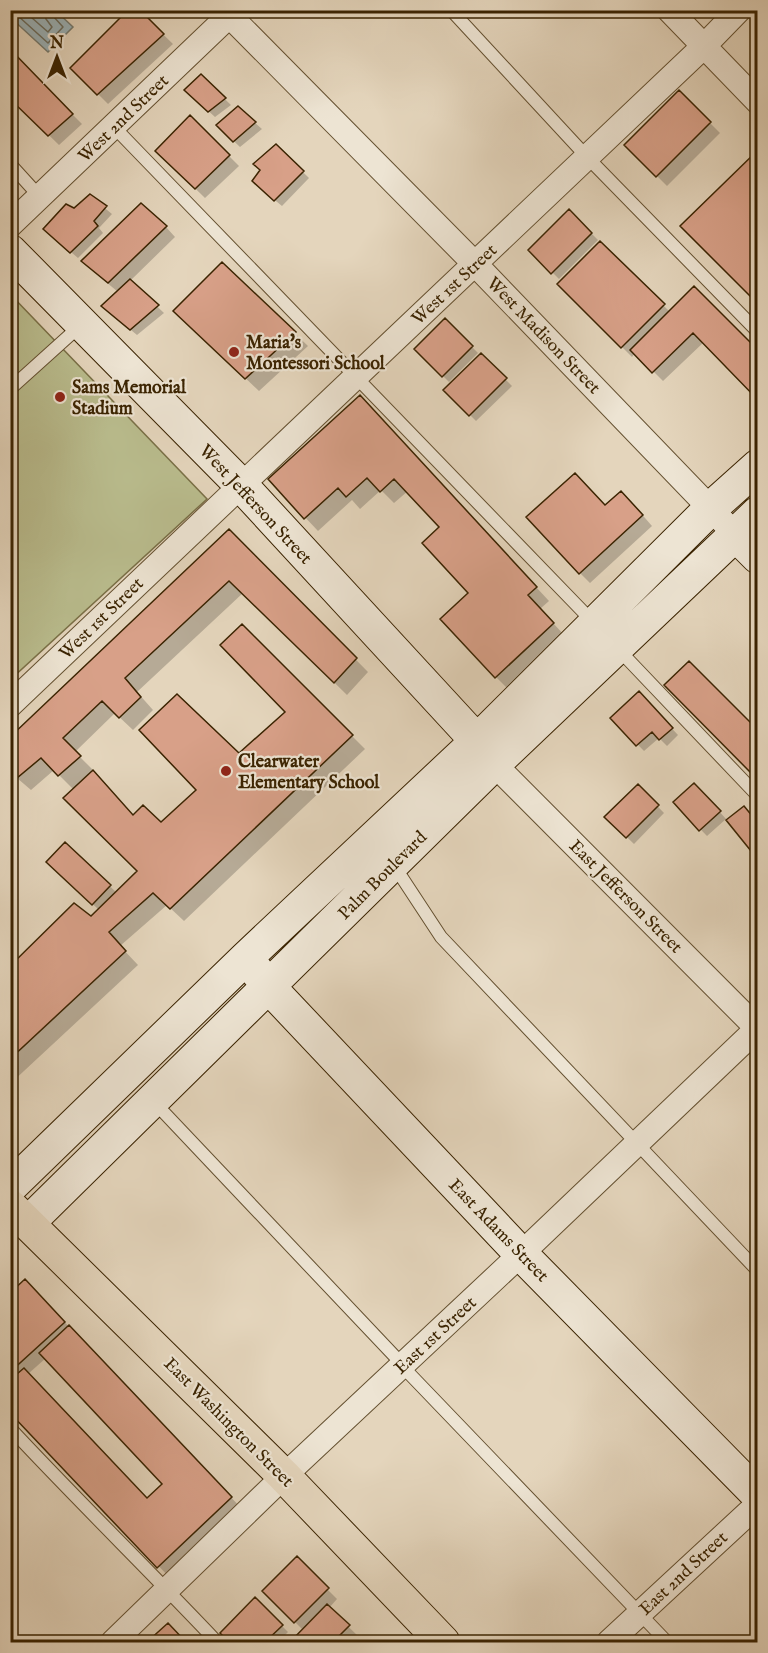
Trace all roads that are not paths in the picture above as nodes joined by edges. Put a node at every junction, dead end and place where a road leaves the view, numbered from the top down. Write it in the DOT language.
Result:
graph roads {
  1 [pos="451,10"];
  2 [pos="669,10"];
  3 [pos="739,10"];
  4 [pos="229,12"];
  5 [pos="703,47"];
  6 [pos="758,102"];
  7 [pos="114,127"];
  8 [pos="587,157"];
  9 [pos="10,164"];
  10 [pos="40,197"];
  11 [pos="10,225"];
  12 [pos="10,251"];
  13 [pos="475,264"];
  14 [pos="81,325"];
  15 [pos="758,332"];
  16 [pos="355,377"];
  17 [pos="10,389"];
  18 [pos="758,466"];
  19 [pos="241,485"];
  20 [pos="710,509"];
  21 [pos="746,524"];
  22 [pos="758,557"];
  23 [pos="605,635"];
  24 [pos="10,705"];
  25 [pos="485,752"];
  26 [pos="758,796"];
  27 [pos="393,864"];
  28 [pos="246,958"];
  29 [pos="268,986"];
  30 [pos="758,1028"];
  31 [pos="125,1076"];
  32 [pos="153,1100"];
  33 [pos="636,1145"];
  34 [pos="10,1187"];
  35 [pos="16,1223"];
  36 [pos="521,1254"];
  37 [pos="758,1271"];
  38 [pos="402,1366"];
  39 [pos="10,1428"];
  40 [pos="284,1476"];
  41 [pos="758,1495"];
  42 [pos="758,1504"];
  43 [pos="167,1590"];
  44 [pos="639,1614"];
  45 [pos="113,1642"];
  46 [pos="217,1642"];
  47 [pos="443,1642"];
  48 [pos="609,1642"];
  49 [pos="667,1642"];
  1 -- 8 [label="lane"];
  2 -- 5 [label="street"];
  3 -- 5 [label="street, West 1st Street"];
  4 -- 7 [label="street, West 2nd Street"];
  4 -- 13 [label="street, West Madison Street"];
  5 -- 6 [label="street"];
  5 -- 8 [label="street, West 1st Street"];
  7 -- 10 [label="street, West 2nd Street"];
  7 -- 16 [label="lane"];
  8 -- 13 [label="street, West 1st Street"];
  8 -- 15 [label="lane"];
  9 -- 10 [label="lane"];
  10 -- 11 [label="street, West 2nd Street"];
  12 -- 14 [label="main road, West Jefferson Street"];
  13 -- 16 [label="street, West 1st Street"];
  13 -- 20 [label="street, West Madison Street"];
  14 -- 17 [label="lane"];
  14 -- 19 [label="main road, West Jefferson Street"];
  16 -- 19 [label="street, West 1st Street"];
  16 -- 23 [label="lane"];
  18 -- 20 [label="main road, Palm Boulevard"];
  19 -- 24 [label="street, West 1st Street"];
  19 -- 25 [label="main road, West Jefferson Street"];
  20 -- 21 [label="street, West Madison Street"];
  20 -- 23 [label="main road, Palm Boulevard"];
  21 -- 22 [label="main road"];
  21 -- 23 [label="main road, Palm Boulevard"];
  23 -- 25 [label="main road, Palm Boulevard"];
  23 -- 26 [label="lane"];
  25 -- 27 [label="main road, Palm Boulevard"];
  25 -- 28 [label="main road, Palm Boulevard"];
  25 -- 30 [label="street, East Jefferson Street"];
  27 -- 29 [label="main road, Palm Boulevard"];
  27 -- 33 [label="lane"];
  28 -- 29 [label="main road, East Adams Street"];
  28 -- 31 [label="main road, Palm Boulevard"];
  29 -- 32 [label="main road, Palm Boulevard"];
  29 -- 36 [label="main road, East Adams Street"];
  30 -- 33 [label="street, East 1st Street"];
  31 -- 32 [label="main road"];
  31 -- 34 [label="main road, Palm Boulevard"];
  32 -- 35 [label="main road, Palm Boulevard"];
  32 -- 38 [label="lane"];
  33 -- 36 [label="street, East 1st Street"];
  33 -- 37 [label="lane"];
  35 -- 40 [label="main road, East Washington Street"];
  36 -- 38 [label="street, East 1st Street"];
  36 -- 41 [label="main road, East Adams Street"];
  38 -- 40 [label="street, East 1st Street"];
  38 -- 44 [label="lane"];
  39 -- 43 [label="lane"];
  40 -- 43 [label="street, East 1st Street"];
  40 -- 47 [label="main road, East Washington Street"];
  42 -- 44 [label="street, East 2nd Street"];
  43 -- 45 [label="street, East 1st Street"];
  43 -- 46 [label="lane"];
  44 -- 48 [label="street, East 2nd Street"];
  44 -- 49 [label="lane"];
}
